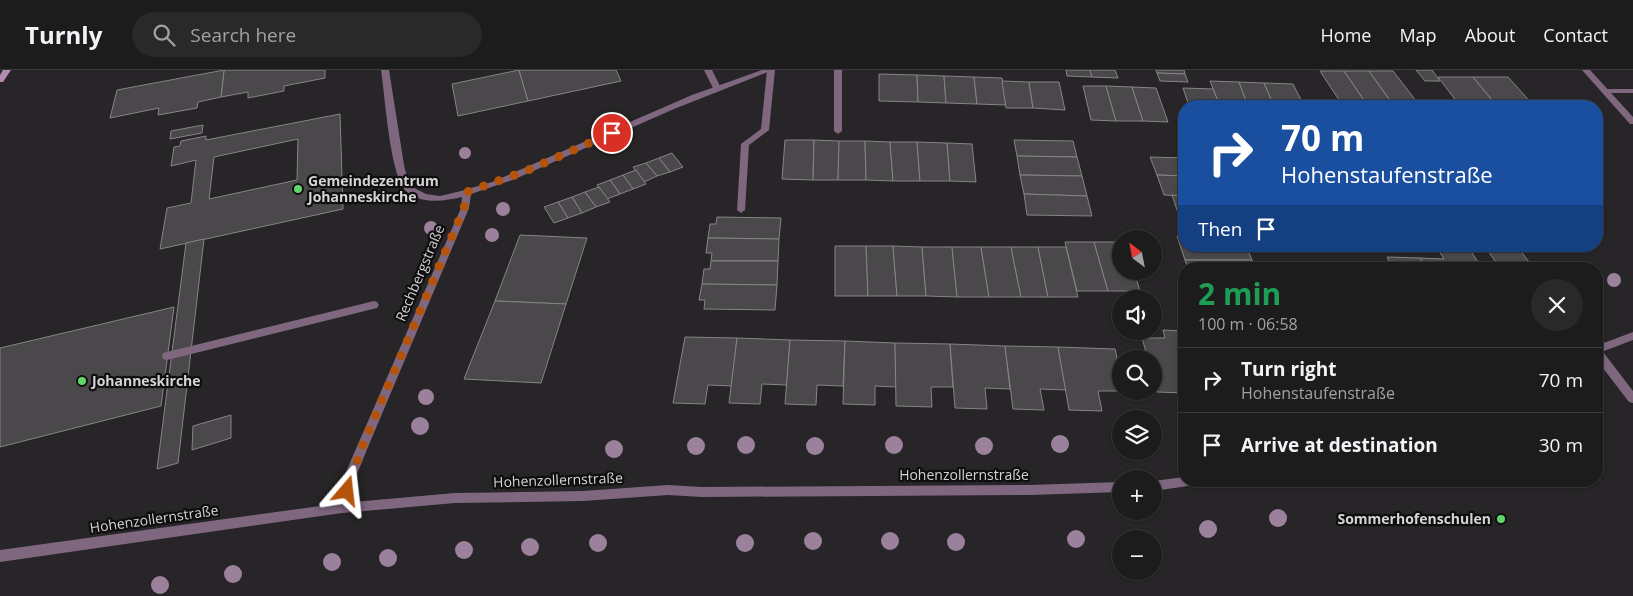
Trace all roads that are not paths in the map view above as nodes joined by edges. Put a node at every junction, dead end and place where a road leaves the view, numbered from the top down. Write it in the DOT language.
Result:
graph roads {
  1 [pos="7,70"];
  2 [pos="385,70"];
  3 [pos="708,70"];
  4 [pos="770,70"];
  5 [pos="838,70"];
  6 [pos="1586,70"];
  7 [pos="0,80"];
  8 [pos="717,88"];
  9 [pos="1606,91"];
  10 [pos="1633,91"];
  11 [pos="1633,122"];
  12 [pos="838,131"];
  13 [pos="467,192"];
  14 [pos="741,210"];
  15 [pos="374,305"];
  16 [pos="1633,336"];
  17 [pos="1603,347"];
  18 [pos="168,356"];
  19 [pos="1603,359"];
  20 [pos="1633,398"];
  21 [pos="1178,483"];
  22 [pos="1162,485"];
  23 [pos="1112,487"];
  24 [pos="342,508"];
  25 [pos="0,556"];
  1 -- 7 [label="main road"];
  2 -- 13 [label="street"];
  3 -- 8 [label="street"];
  4 -- 8 [label="street"];
  4 -- 14 [label="street"];
  5 -- 12 [label="street"];
  6 -- 9 [label="street"];
  8 -- 13 [label="street"];
  9 -- 10 [label="street"];
  9 -- 11 [label="street"];
  13 -- 24 [label="street, Rechbergstraße"];
  15 -- 18 [label="street"];
  16 -- 17 [label="street"];
  19 -- 20 [label="street"];
  21 -- 22 [label="street"];
  23 -- 24 [label="street, Hohenzollernstraße"];
  24 -- 25 [label="street, Hohenzollernstraße"];
}
